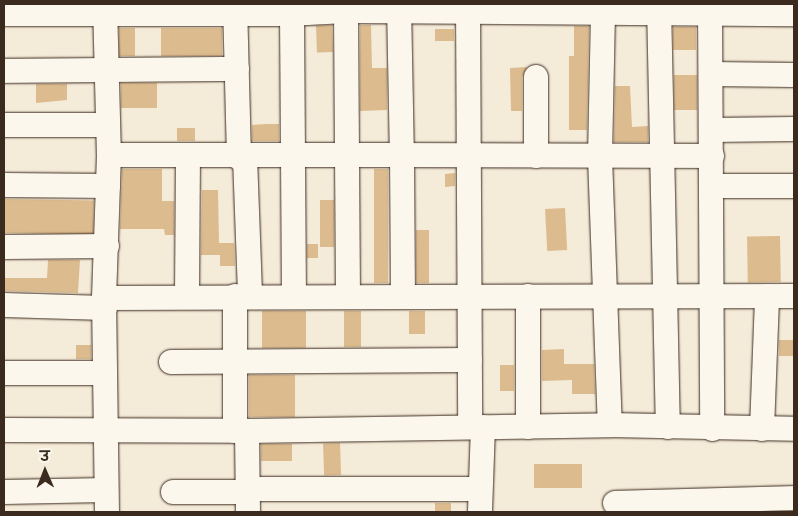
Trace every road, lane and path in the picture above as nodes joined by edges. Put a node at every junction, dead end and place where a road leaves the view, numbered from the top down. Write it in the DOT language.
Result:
graph roads {
  1 [pos="105,8"];
  2 [pos="399,8"];
  3 [pos="234,9"];
  4 [pos="468,9"];
  5 [pos="659,9"];
  6 [pos="710,9"];
  7 [pos="289,11"];
  8 [pos="346,11"];
  9 [pos="603,13"];
  10 [pos="4,14"];
  11 [pos="794,14"];
  12 [pos="236,69"];
  13 [pos="107,70"];
  14 [pos="4,71"];
  15 [pos="711,74"];
  16 [pos="794,74"];
  17 [pos="536,78"];
  18 [pos="107,125"];
  19 [pos="4,126"];
  20 [pos="794,129"];
  21 [pos="712,130"];
  22 [pos="109,155"];
  23 [pos="294,155"];
  24 [pos="402,156"];
  25 [pos="470,156"];
  26 [pos="536,156"];
  27 [pos="712,156"];
  28 [pos="188,157"];
  29 [pos="242,157"];
  30 [pos="346,157"];
  31 [pos="600,157"];
  32 [pos="662,158"];
  33 [pos="4,185"];
  34 [pos="108,186"];
  35 [pos="711,186"];
  36 [pos="794,186"];
  37 [pos="107,246"];
  38 [pos="4,247"];
  39 [pos="242,296"];
  40 [pos="294,296"];
  41 [pos="348,296"];
  42 [pos="403,296"];
  43 [pos="470,296"];
  44 [pos="528,296"];
  45 [pos="605,296"];
  46 [pos="712,296"];
  47 [pos="767,296"];
  48 [pos="794,296"];
  49 [pos="187,297"];
  50 [pos="668,297"];
  51 [pos="105,303"];
  52 [pos="4,306"];
  53 [pos="470,360"];
  54 [pos="235,361"];
  55 [pos="171,362"];
  56 [pos="4,373"];
  57 [pos="105,373"];
  58 [pos="610,425"];
  59 [pos="528,426"];
  60 [pos="476,427"];
  61 [pos="668,428"];
  62 [pos="712,429"];
  63 [pos="762,429"];
  64 [pos="794,429"];
  65 [pos="4,430"];
  66 [pos="106,430"];
  67 [pos="241,431"];
  68 [pos="480,489"];
  69 [pos="4,492"];
  70 [pos="173,492"];
  71 [pos="248,498"];
  72 [pos="794,498"];
  73 [pos="107,501"];
  74 [pos="615,504"];
  75 [pos="480,512"];
  1 -- 3 [label="street"];
  1 -- 10 [label="street"];
  1 -- 13 [label="street"];
  2 -- 4 [label="street"];
  2 -- 8 [label="street"];
  2 -- 24 [label="street"];
  3 -- 7 [label="street"];
  3 -- 12 [label="street"];
  4 -- 9 [label="street"];
  4 -- 25 [label="street"];
  5 -- 6 [label="street"];
  5 -- 9 [label="street"];
  5 -- 32 [label="street"];
  6 -- 11 [label="street"];
  6 -- 15 [label="street"];
  7 -- 8 [label="street"];
  7 -- 23 [label="street"];
  8 -- 30 [label="street"];
  9 -- 31 [label="street"];
  12 -- 13 [label="street"];
  12 -- 29 [label="street"];
  13 -- 14 [label="street"];
  13 -- 18 [label="street"];
  15 -- 16 [label="street"];
  15 -- 21 [label="street"];
  17 -- 26 [label="street"];
  18 -- 19 [label="street"];
  18 -- 22 [label="street"];
  20 -- 21 [label="street"];
  21 -- 27 [label="street"];
  22 -- 28 [label="street"];
  22 -- 34 [label="street"];
  23 -- 29 [label="street"];
  23 -- 30 [label="street"];
  23 -- 40 [label="street"];
  24 -- 25 [label="street"];
  24 -- 30 [label="street"];
  24 -- 42 [label="street"];
  25 -- 26 [label="street"];
  25 -- 43 [label="street"];
  26 -- 31 [label="street"];
  27 -- 32 [label="street"];
  27 -- 35 [label="street"];
  28 -- 29 [label="street"];
  28 -- 49 [label="street"];
  29 -- 39 [label="street"];
  30 -- 41 [label="street"];
  31 -- 32 [label="street"];
  31 -- 45 [label="street"];
  32 -- 50 [label="street"];
  33 -- 34 [label="street"];
  34 -- 37 [label="street"];
  35 -- 36 [label="street"];
  35 -- 46 [label="street"];
  37 -- 38 [label="street"];
  37 -- 51 [label="street"];
  39 -- 40 [label="street"];
  39 -- 49 [label="street"];
  39 -- 54 [label="street"];
  40 -- 41 [label="street"];
  41 -- 42 [label="street"];
  42 -- 43 [label="street"];
  43 -- 44 [label="street"];
  43 -- 53 [label="street"];
  44 -- 45 [label="street"];
  44 -- 59 [label="street"];
  45 -- 50 [label="street"];
  45 -- 58 [label="street"];
  46 -- 47 [label="street"];
  46 -- 50 [label="street"];
  46 -- 62 [label="street"];
  47 -- 48 [label="street"];
  47 -- 63 [label="street"];
  49 -- 51 [label="street"];
  50 -- 61 [label="street"];
  51 -- 52 [label="street"];
  51 -- 57 [label="street"];
  53 -- 54 [label="street"];
  53 -- 60 [label="street"];
  54 -- 55 [label="street"];
  54 -- 67 [label="street"];
  56 -- 57 [label="street"];
  57 -- 66 [label="street"];
  58 -- 59 [label="street"];
  58 -- 61 [label="street"];
  59 -- 60 [label="street"];
  60 -- 67 [label="street"];
  60 -- 68 [label="street"];
  61 -- 62 [label="street"];
  62 -- 63 [label="street"];
  63 -- 64 [label="street"];
  65 -- 66 [label="street"];
  66 -- 67 [label="street"];
  66 -- 73 [label="street"];
  67 -- 71 [label="street"];
  68 -- 71 [label="street"];
  68 -- 75 [label="street"];
  69 -- 73 [label="street"];
  70 -- 71 [label="street"];
  72 -- 74 [label="street"];
}
